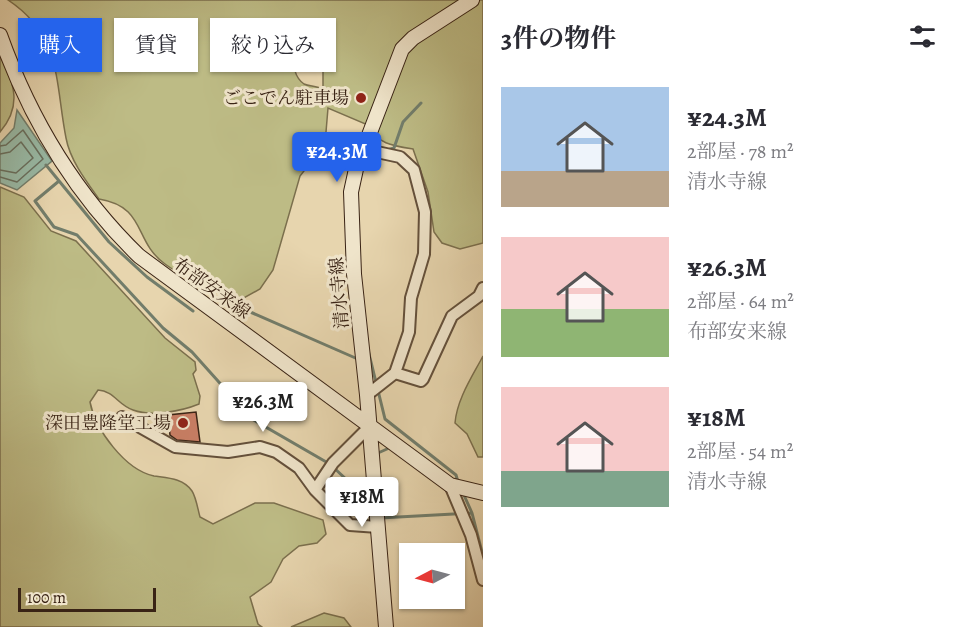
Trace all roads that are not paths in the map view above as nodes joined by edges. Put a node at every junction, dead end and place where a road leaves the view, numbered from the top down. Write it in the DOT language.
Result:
graph roads {
  1 [pos="472,0"];
  2 [pos="0,35"];
  3 [pos="363,148"];
  4 [pos="483,288"];
  5 [pos="395,373"];
  6 [pos="367,395"];
  7 [pos="122,417"];
  8 [pos="370,426"];
  9 [pos="450,485"];
  10 [pos="315,490"];
  11 [pos="483,493"];
  12 [pos="378,527"];
  13 [pos="483,580"];
  14 [pos="386,627"];
  1 -- 3 [label="main road, 清水寺線"];
  2 -- 8 [label="main road, 布部安来線"];
  3 -- 5 [label="street"];
  3 -- 6 [label="main road, 清水寺線"];
  4 -- 5 [label="street"];
  5 -- 6 [label="street"];
  6 -- 8 [label="main road, 清水寺線"];
  7 -- 10 [label="street"];
  8 -- 9 [label="main road, 布部安来線"];
  8 -- 10 [label="street"];
  8 -- 12 [label="main road, 清水寺線"];
  9 -- 11 [label="main road, 布部安来線"];
  9 -- 13 [label="street"];
  10 -- 12 [label="street"];
  12 -- 14 [label="main road, 清水寺線"];
}
